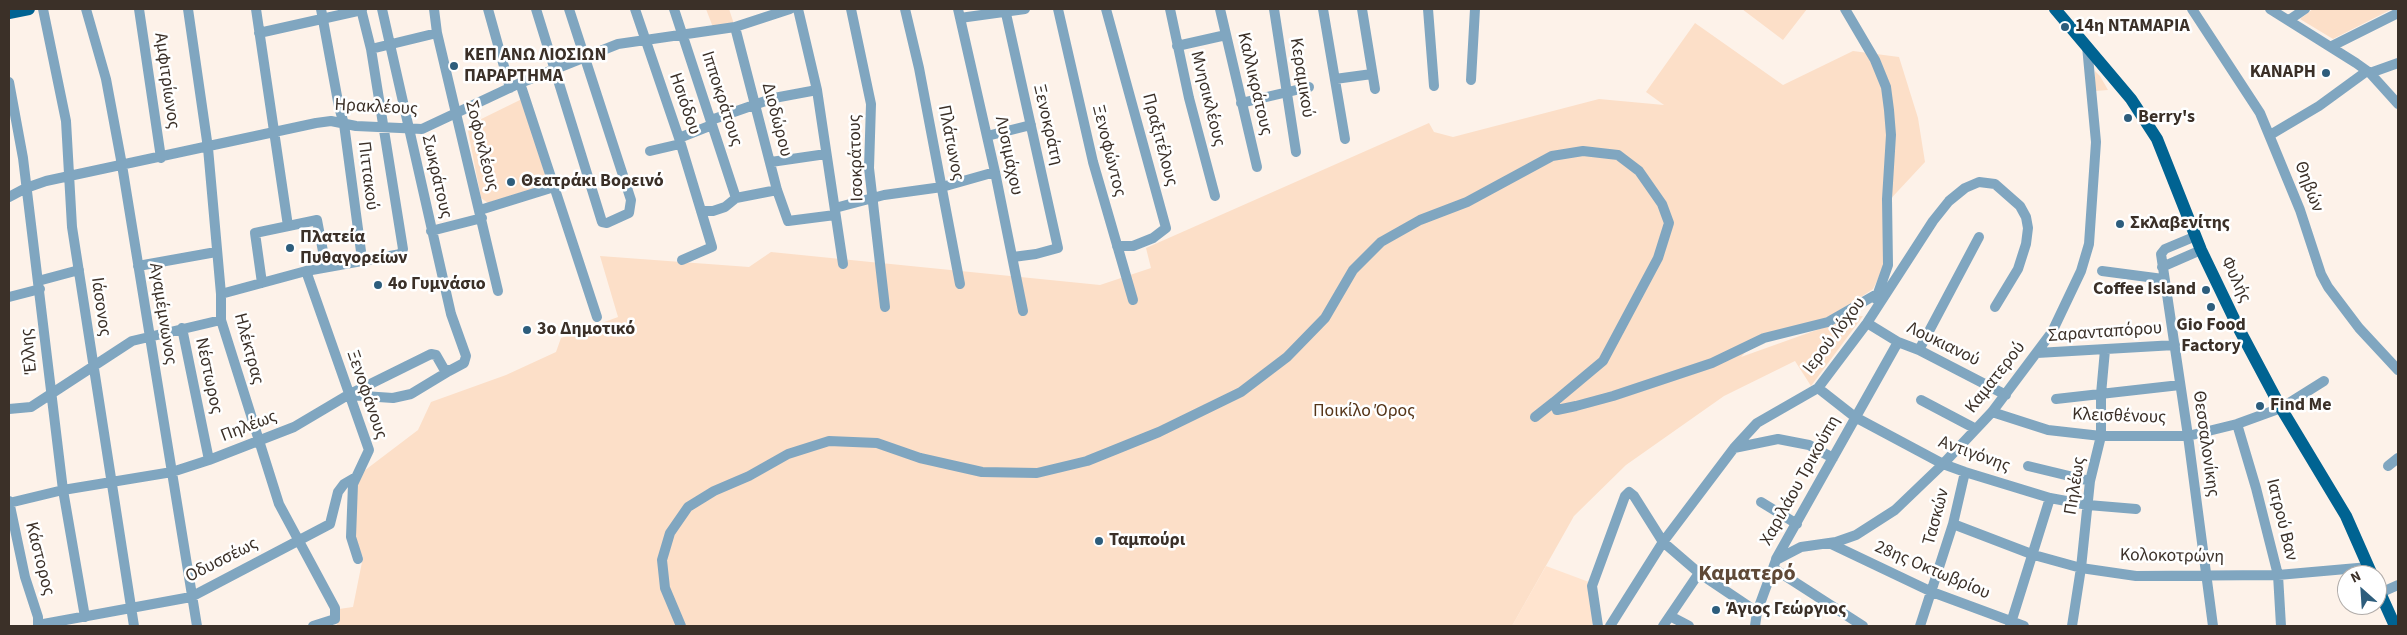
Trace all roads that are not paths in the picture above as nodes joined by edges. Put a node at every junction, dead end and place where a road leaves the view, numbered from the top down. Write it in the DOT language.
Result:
graph roads {
  1 [pos="28,9"];
  2 [pos="43,9"];
  3 [pos="86,9"];
  4 [pos="139,9"];
  5 [pos="188,9"];
  6 [pos="256,9"];
  7 [pos="362,9"];
  8 [pos="382,9"];
  9 [pos="434,9"];
  10 [pos="488,9"];
  11 [pos="536,9"];
  12 [pos="569,9"];
  13 [pos="635,9"];
  14 [pos="674,9"];
  15 [pos="790,9"];
  16 [pos="798,9"];
  17 [pos="851,9"];
  18 [pos="904,9"];
  19 [pos="1025,9"];
  20 [pos="1058,9"];
  21 [pos="1106,9"];
  22 [pos="1170,9"];
  23 [pos="1220,9"];
  24 [pos="1274,9"];
  25 [pos="1323,9"];
  26 [pos="1362,9"];
  27 [pos="1428,9"];
  28 [pos="1475,9"];
  29 [pos="1845,9"];
  30 [pos="2055,9"];
  31 [pos="2192,9"];
  32 [pos="2270,9"];
  33 [pos="2305,9"];
  34 [pos="1005,10"];
  35 [pos="767,12"];
  36 [pos="9,13"];
  37 [pos="959,13"];
  38 [pos="2398,13"];
  39 [pos="322,14"];
  40 [pos="2289,20"];
  41 [pos="735,27"];
  42 [pos="259,33"];
  43 [pos="437,33"];
  44 [pos="683,34"];
  45 [pos="1226,35"];
  46 [pos="645,39"];
  47 [pos="390,45"];
  48 [pos="2087,45"];
  49 [pos="1177,46"];
  50 [pos="2332,46"];
  51 [pos="371,49"];
  52 [pos="586,57"];
  53 [pos="2398,63"];
  54 [pos="555,70"];
  55 [pos="2368,72"];
  56 [pos="1372,74"];
  57 [pos="1335,79"];
  58 [pos="1471,80"];
  59 [pos="9,82"];
  60 [pos="520,83"];
  61 [pos="1434,86"];
  62 [pos="1309,87"];
  63 [pos="510,88"];
  64 [pos="1374,89"];
  65 [pos="817,90"];
  66 [pos="1288,94"];
  67 [pos="1241,103"];
  68 [pos="2398,104"];
  69 [pos="755,105"];
  70 [pos="456,114"];
  71 [pos="12,120"];
  72 [pos="711,123"];
  73 [pos="344,124"];
  74 [pos="1031,125"];
  75 [pos="384,128"];
  76 [pos="408,129"];
  77 [pos="274,132"];
  78 [pos="2270,135"];
  79 [pos="987,136"];
  80 [pos="1346,139"];
  81 [pos="679,141"];
  82 [pos="208,148"];
  83 [pos="650,152"];
  84 [pos="1296,152"];
  85 [pos="826,154"];
  86 [pos="161,158"];
  87 [pos="771,162"];
  88 [pos="122,165"];
  89 [pos="1257,167"];
  90 [pos="995,172"];
  91 [pos="70,175"];
  92 [pos="554,187"];
  93 [pos="942,187"];
  94 [pos="26,188"];
  95 [pos="777,190"];
  96 [pos="1214,196"];
  97 [pos="9,197"];
  98 [pos="736,198"];
  99 [pos="874,198"];
  100 [pos="701,211"];
  101 [pos="835,212"];
  102 [pos="481,214"];
  103 [pos="288,226"];
  104 [pos="431,230"];
  105 [pos="2196,236"];
  106 [pos="1979,237"];
  107 [pos="1117,246"];
  108 [pos="2201,250"];
  109 [pos="216,252"];
  110 [pos="1012,257"];
  111 [pos="362,259"];
  112 [pos="682,260"];
  113 [pos="843,264"];
  114 [pos="138,266"];
  115 [pos="326,267"];
  116 [pos="2162,267"];
  117 [pos="79,270"];
  118 [pos="306,271"];
  119 [pos="2102,271"];
  120 [pos="2163,279"];
  121 [pos="262,283"];
  122 [pos="960,284"];
  123 [pos="39,285"];
  124 [pos="498,291"];
  125 [pos="221,294"];
  126 [pos="1878,294"];
  127 [pos="9,297"];
  128 [pos="1133,300"];
  129 [pos="885,307"];
  130 [pos="1995,307"];
  131 [pos="1023,310"];
  132 [pos="597,318"];
  133 [pos="221,320"];
  134 [pos="1867,323"];
  135 [pos="182,328"];
  136 [pos="148,336"];
  137 [pos="1898,342"];
  138 [pos="2175,345"];
  139 [pos="1919,350"];
  140 [pos="2105,350"];
  141 [pos="2037,353"];
  142 [pos="92,367"];
  143 [pos="2398,370"];
  144 [pos="449,372"];
  145 [pos="2324,381"];
  146 [pos="2180,385"];
  147 [pos="1818,388"];
  148 [pos="52,394"];
  149 [pos="2101,394"];
  150 [pos="348,395"];
  151 [pos="2006,395"];
  152 [pos="1922,400"];
  153 [pos="2056,400"];
  154 [pos="1554,402"];
  155 [pos="2281,408"];
  156 [pos="9,409"];
  157 [pos="1992,412"];
  158 [pos="1535,417"];
  159 [pos="1854,417"];
  160 [pos="2237,424"];
  161 [pos="1976,429"];
  162 [pos="2101,436"];
  163 [pos="2188,436"];
  164 [pos="258,440"];
  165 [pos="1734,448"];
  166 [pos="1834,458"];
  167 [pos="2398,458"];
  168 [pos="209,460"];
  169 [pos="1943,464"];
  170 [pos="2028,466"];
  171 [pos="2388,466"];
  172 [pos="172,472"];
  173 [pos="1965,472"];
  174 [pos="356,477"];
  175 [pos="111,482"];
  176 [pos="2090,482"];
  177 [pos="63,490"];
  178 [pos="2050,498"];
  179 [pos="9,502"];
  180 [pos="1761,502"];
  181 [pos="2088,505"];
  182 [pos="2136,509"];
  183 [pos="1797,524"];
  184 [pos="1953,524"];
  185 [pos="297,540"];
  186 [pos="1663,542"];
  187 [pos="1829,543"];
  188 [pos="2034,555"];
  189 [pos="358,559"];
  190 [pos="1774,564"];
  191 [pos="2367,565"];
  192 [pos="2081,568"];
  193 [pos="1699,572"];
  194 [pos="2337,572"];
  195 [pos="2205,575"];
  196 [pos="2278,575"];
  197 [pos="1932,592"];
  198 [pos="191,596"];
  199 [pos="2387,608"];
  200 [pos="131,609"];
  201 [pos="1757,612"];
  202 [pos="1670,616"];
  203 [pos="85,617"];
  204 [pos="2011,624"];
  205 [pos="38,625"];
  206 [pos="134,626"];
  207 [pos="197,626"];
  208 [pos="313,626"];
  209 [pos="681,626"];
  210 [pos="1598,626"];
  211 [pos="1610,626"];
  212 [pos="1663,626"];
  213 [pos="1689,626"];
  214 [pos="1755,626"];
  215 [pos="1863,626"];
  216 [pos="1920,626"];
  217 [pos="2024,626"];
  218 [pos="2072,626"];
  219 [pos="2213,626"];
  220 [pos="2282,626"];
  221 [pos="2395,626"];
  1 -- 36 [label="main road"];
  2 -- 91 [label="street, Ιάσονος"];
  3 -- 88 [label="street, Αγαμέμνωνος"];
  4 -- 86 [label="street, Αμφιτρίωνος"];
  5 -- 82 [label="street, Ηλέκτρας"];
  6 -- 42 [label="street"];
  7 -- 39 [label="street"];
  7 -- 51 [label="street"];
  8 -- 47 [label="street, Σωκράτους"];
  9 -- 43 [label="street, Σοφοκλέους"];
  10 -- 63 [label="street"];
  11 -- 54 [label="street"];
  12 -- 52 [label="street"];
  13 -- 46 [label="street, Ησιόδου"];
  14 -- 44 [label="street, Ιπποκράτους"];
  15 -- 35 [label="street, Ηρακλέους"];
  16 -- 65 [label="street"];
  17 -- 99 [label="street, Ισοκράτους"];
  18 -- 93 [label="street, Πλάτωνος"];
  19 -- 34 [label="street"];
  20 -- 107 [label="street, Ξενοφώντος"];
  21 -- 107 [label="street, Πραξιτέλους"];
  22 -- 49 [label="street, Μνησικλέους"];
  23 -- 45 [label="street, Καλλικράτους"];
  24 -- 66 [label="street, Κεραμικού"];
  25 -- 57 [label="street"];
  26 -- 56 [label="street"];
  27 -- 61 [label="street"];
  28 -- 58 [label="street"];
  29 -- 126 [label="street"];
  30 -- 48 [label="main road, Φυλής"];
  31 -- 78 [label="street, Θηβών"];
  32 -- 40 [label="street"];
  33 -- 40 [label="street"];
  34 -- 37 [label="street"];
  34 -- 74 [label="street, Ξενοκράτη"];
  35 -- 41 [label="street, Ηρακλέους"];
  37 -- 79 [label="street, Λυσιμάχου"];
  38 -- 50 [label="street"];
  39 -- 42 [label="street"];
  39 -- 73 [label="street, Πιττακού"];
  40 -- 50 [label="street"];
  41 -- 44 [label="street, Ηρακλέους"];
  41 -- 69 [label="street, Διοδώρου"];
  42 -- 77 [label="street"];
  43 -- 47 [label="street"];
  43 -- 70 [label="street, Σοφοκλέους"];
  44 -- 46 [label="street, Ηρακλέους"];
  44 -- 72 [label="street, Ιπποκράτους"];
  45 -- 49 [label="street"];
  45 -- 67 [label="street, Καλλικράτους"];
  46 -- 52 [label="street, Ηρακλέους"];
  46 -- 81 [label="street, Ησιόδου"];
  47 -- 51 [label="street"];
  47 -- 76 [label="street, Σωκράτους"];
  48 -- 105 [label="main road, Φυλής"];
  48 -- 141 [label="street, Καματερού"];
  49 -- 96 [label="street, Μνησικλέους"];
  50 -- 55 [label="street"];
  51 -- 75 [label="street"];
  52 -- 54 [label="street, Ηρακλέους"];
  52 -- 54 [label="street"];
  53 -- 55 [label="street"];
  54 -- 60 [label="street, Ηρακλέους"];
  55 -- 68 [label="street"];
  55 -- 78 [label="street"];
  56 -- 57 [label="street"];
  56 -- 64 [label="street"];
  57 -- 80 [label="street"];
  59 -- 71 [label="street, Έλλης"];
  60 -- 63 [label="street, Ηρακλέους"];
  60 -- 92 [label="street"];
  62 -- 66 [label="street"];
  63 -- 70 [label="street, Ηρακλέους"];
  65 -- 69 [label="street"];
  65 -- 85 [label="street"];
  66 -- 67 [label="street"];
  66 -- 84 [label="street, Κεραμικού"];
  67 -- 89 [label="street, Καλλικράτους"];
  69 -- 72 [label="street"];
  69 -- 87 [label="street, Διοδώρου"];
  70 -- 76 [label="street, Ηρακλέους"];
  70 -- 102 [label="street, Σοφοκλέους"];
  71 -- 94 [label="street, Έλλης"];
  72 -- 81 [label="street"];
  72 -- 98 [label="street, Ιπποκράτους"];
  73 -- 75 [label="street, Ηρακλέους"];
  73 -- 77 [label="street, Ηρακλέους"];
  73 -- 111 [label="street, Πιττακού"];
  74 -- 79 [label="street"];
  74 -- 110 [label="street, Ξενοκράτη"];
  75 -- 76 [label="street, Ηρακλέους"];
  75 -- 111 [label="street"];
  76 -- 104 [label="street, Σωκράτους"];
  77 -- 82 [label="street, Ηρακλέους"];
  77 -- 103 [label="street"];
  78 -- 143 [label="street, Θηβών"];
  79 -- 90 [label="street, Λυσιμάχου"];
  81 -- 83 [label="street"];
  81 -- 100 [label="street, Ησιόδου"];
  82 -- 86 [label="street, Ηρακλέους"];
  82 -- 109 [label="street, Ηλέκτρας"];
  85 -- 87 [label="street"];
  85 -- 101 [label="street"];
  86 -- 88 [label="street, Ηρακλέους"];
  87 -- 95 [label="street, Διοδώρου"];
  88 -- 91 [label="street, Ηρακλέους"];
  88 -- 114 [label="street, Αγαμέμνωνος"];
  90 -- 93 [label="street"];
  90 -- 110 [label="street, Λυσιμάχου"];
  91 -- 94 [label="street, Ηρακλέους"];
  91 -- 117 [label="street, Ιάσονος"];
  92 -- 102 [label="street"];
  92 -- 132 [label="street"];
  93 -- 99 [label="street"];
  93 -- 122 [label="street, Πλάτωνος"];
  94 -- 97 [label="street, Ηρακλέους"];
  94 -- 123 [label="street, Έλλης"];
  95 -- 98 [label="street"];
  95 -- 101 [label="street, Διοδώρου"];
  98 -- 100 [label="street"];
  99 -- 101 [label="street"];
  99 -- 129 [label="street, Ισοκράτους"];
  100 -- 112 [label="street, Ησιόδου"];
  101 -- 113 [label="street"];
  102 -- 104 [label="street"];
  102 -- 124 [label="street, Σοφοκλέους"];
  103 -- 115 [label="street"];
  103 -- 121 [label="street"];
  104 -- 144 [label="street, Σωκράτους"];
  105 -- 108 [label="main road, Φυλής"];
  105 -- 116 [label="street, Θεσσαλονίκης"];
  106 -- 139 [label="street"];
  107 -- 128 [label="street, Ξενοφώντος"];
  108 -- 116 [label="street"];
  108 -- 155 [label="main road, Φυλής"];
  109 -- 114 [label="street"];
  109 -- 125 [label="street, Ηλέκτρας"];
  110 -- 131 [label="street, Λυσιμάχου"];
  111 -- 115 [label="street"];
  114 -- 136 [label="street, Αγαμέμνωνος"];
  115 -- 118 [label="street"];
  116 -- 120 [label="street, Θεσσαλονίκης"];
  117 -- 123 [label="street"];
  117 -- 142 [label="street, Ιάσονος"];
  118 -- 121 [label="street"];
  118 -- 150 [label="street, Ξενοφάνους"];
  119 -- 120 [label="street"];
  120 -- 138 [label="street, Θεσσαλονίκης"];
  121 -- 125 [label="street"];
  123 -- 127 [label="street"];
  123 -- 148 [label="street, Έλλης"];
  125 -- 133 [label="street, Ηλέκτρας"];
  126 -- 134 [label="street"];
  126 -- 154 [label="street"];
  130 -- 134 [label="street, Ιερού Λόχου"];
  133 -- 135 [label="street"];
  133 -- 164 [label="street, Ηλέκτρας"];
  134 -- 137 [label="street, Λουκιανού"];
  134 -- 147 [label="street, Ιερού Λόχου"];
  135 -- 136 [label="street"];
  135 -- 168 [label="street, Νέστωρος"];
  136 -- 142 [label="street"];
  136 -- 172 [label="street, Αγαμέμνωνος"];
  137 -- 139 [label="street, Λουκιανού"];
  137 -- 159 [label="street, Χαριλάου Τρικούπη"];
  138 -- 140 [label="street, Σαρανταπόρου"];
  138 -- 146 [label="street, Θεσσαλονίκης"];
  139 -- 151 [label="street, Λουκιανού"];
  140 -- 141 [label="street, Σαρανταπόρου"];
  140 -- 149 [label="street, Πηλέως"];
  141 -- 151 [label="street, Καματερού"];
  142 -- 148 [label="street"];
  142 -- 175 [label="street, Ιάσονος"];
  144 -- 150 [label="street"];
  144 -- 150 [label="street, Πηλέως"];
  145 -- 155 [label="street, Κλεισθένους"];
  146 -- 149 [label="street"];
  146 -- 163 [label="street, Θεσσαλονίκης"];
  147 -- 159 [label="street, Αντιγόνης"];
  147 -- 165 [label="street, Ιερού Λόχου"];
  148 -- 156 [label="street"];
  148 -- 177 [label="street, Έλλης"];
  149 -- 153 [label="street"];
  149 -- 162 [label="street, Πηλέως"];
  150 -- 164 [label="street, Πηλέως"];
  150 -- 174 [label="street, Ξενοφάνους"];
  151 -- 157 [label="street, Καματερού"];
  152 -- 161 [label="street"];
  154 -- 158 [label="street"];
  154 -- 209 [label="street"];
  155 -- 160 [label="street, Κλεισθένους"];
  155 -- 191 [label="main road, Φυλής"];
  157 -- 161 [label="street, Καματερού"];
  157 -- 162 [label="street, Κλεισθένους"];
  159 -- 166 [label="street, Χαριλάου Τρικούπη"];
  159 -- 169 [label="street, Αντιγόνης"];
  160 -- 163 [label="street, Κλεισθένους"];
  160 -- 196 [label="street, Ιατρού Βαν"];
  161 -- 169 [label="street, Καματερού"];
  162 -- 163 [label="street, Κλεισθένους"];
  162 -- 176 [label="street, Πηλέως"];
  163 -- 195 [label="street, Θεσσαλονίκης"];
  164 -- 168 [label="street, Πηλέως"];
  164 -- 185 [label="street, Ηλέκτρας"];
  165 -- 166 [label="street"];
  165 -- 186 [label="street, Ιερού Λόχου"];
  166 -- 183 [label="street, Χαριλάου Τρικούπη"];
  167 -- 171 [label="street"];
  168 -- 172 [label="street, Πηλέως"];
  169 -- 173 [label="street, Αντιγόνης"];
  169 -- 187 [label="street, Καματερού"];
  170 -- 176 [label="street"];
  172 -- 175 [label="street, Πηλέως"];
  172 -- 198 [label="street, Αγαμέμνωνος"];
  173 -- 178 [label="street, Αντιγόνης"];
  173 -- 184 [label="street, Τασκών"];
  174 -- 185 [label="street, Οδυσσέως"];
  174 -- 189 [label="street, Ξενοφάνους"];
  175 -- 177 [label="street, Πηλέως"];
  175 -- 200 [label="street, Ιάσονος"];
  176 -- 181 [label="street, Πηλέως"];
  177 -- 179 [label="street, Πηλέως"];
  177 -- 203 [label="street, Έλλης"];
  178 -- 181 [label="street, Αντιγόνης"];
  178 -- 188 [label="street"];
  179 -- 205 [label="street, Κάστορος"];
  180 -- 183 [label="street"];
  181 -- 182 [label="street, Αντιγόνης"];
  181 -- 192 [label="street, Πηλέως"];
  183 -- 190 [label="street, Χαριλάου Τρικούπη"];
  184 -- 188 [label="street, Κολοκοτρώνη"];
  184 -- 197 [label="street, Τασκών"];
  185 -- 198 [label="street, Οδυσσέως"];
  185 -- 208 [label="street, Ηλέκτρας"];
  186 -- 193 [label="street"];
  186 -- 210 [label="street"];
  186 -- 211 [label="street, Ιερού Λόχου"];
  187 -- 190 [label="street, Καματερού"];
  187 -- 197 [label="street, 28ης Οκτωβρίου"];
  188 -- 192 [label="street, Κολοκοτρώνη"];
  188 -- 204 [label="street"];
  190 -- 201 [label="street"];
  190 -- 215 [label="street"];
  192 -- 195 [label="street, Κολοκοτρώνη"];
  192 -- 218 [label="street, Πηλέως"];
  193 -- 201 [label="street"];
  193 -- 202 [label="street"];
  194 -- 196 [label="street, Κολοκοτρώνη"];
  195 -- 196 [label="street, Κολοκοτρώνη"];
  195 -- 219 [label="street, Θεσσαλονίκης"];
  196 -- 220 [label="street, Ιατρού Βαν"];
  197 -- 204 [label="street, 28ης Οκτωβρίου"];
  197 -- 216 [label="street, Τασκών"];
  198 -- 200 [label="street, Οδυσσέως"];
  198 -- 207 [label="street, Αγαμέμνωνος"];
  199 -- 221 [label="main road"];
  200 -- 203 [label="street, Οδυσσέως"];
  200 -- 206 [label="street, Ιάσονος"];
  201 -- 214 [label="street"];
  202 -- 212 [label="street"];
  202 -- 213 [label="street"];
  203 -- 205 [label="street, Οδυσσέως"];
  204 -- 217 [label="street, 28ης Οκτωβρίου"];
}
